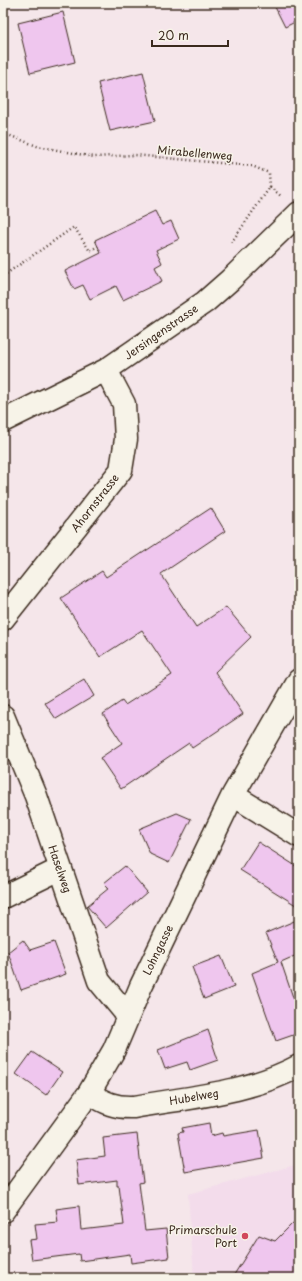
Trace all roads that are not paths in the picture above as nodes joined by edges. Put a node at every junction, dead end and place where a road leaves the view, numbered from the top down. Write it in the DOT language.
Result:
graph roads {
  1 [pos="299,213"];
  2 [pos="106,370"];
  3 [pos="3,421"];
  4 [pos="3,619"];
  5 [pos="299,680"];
  6 [pos="3,716"];
  7 [pos="233,794"];
  8 [pos="299,836"];
  9 [pos="60,870"];
  10 [pos="3,897"];
  11 [pos="128,1016"];
  12 [pos="299,1066"];
  13 [pos="89,1093"];
  14 [pos="3,1211"];
  1 -- 2 [label="street, Jersingenstrasse"];
  2 -- 3 [label="street, Jersingenstrasse"];
  2 -- 4 [label="street, Ahornstrasse"];
  5 -- 7 [label="street, Lohngasse"];
  6 -- 9 [label="street, Haselweg"];
  7 -- 8 [label="street"];
  7 -- 11 [label="street, Lohngasse"];
  9 -- 10 [label="street"];
  9 -- 11 [label="street, Haselweg"];
  11 -- 13 [label="street, Lohngasse"];
  12 -- 13 [label="street, Hubelweg"];
  13 -- 14 [label="street, Lohngasse"];
}
